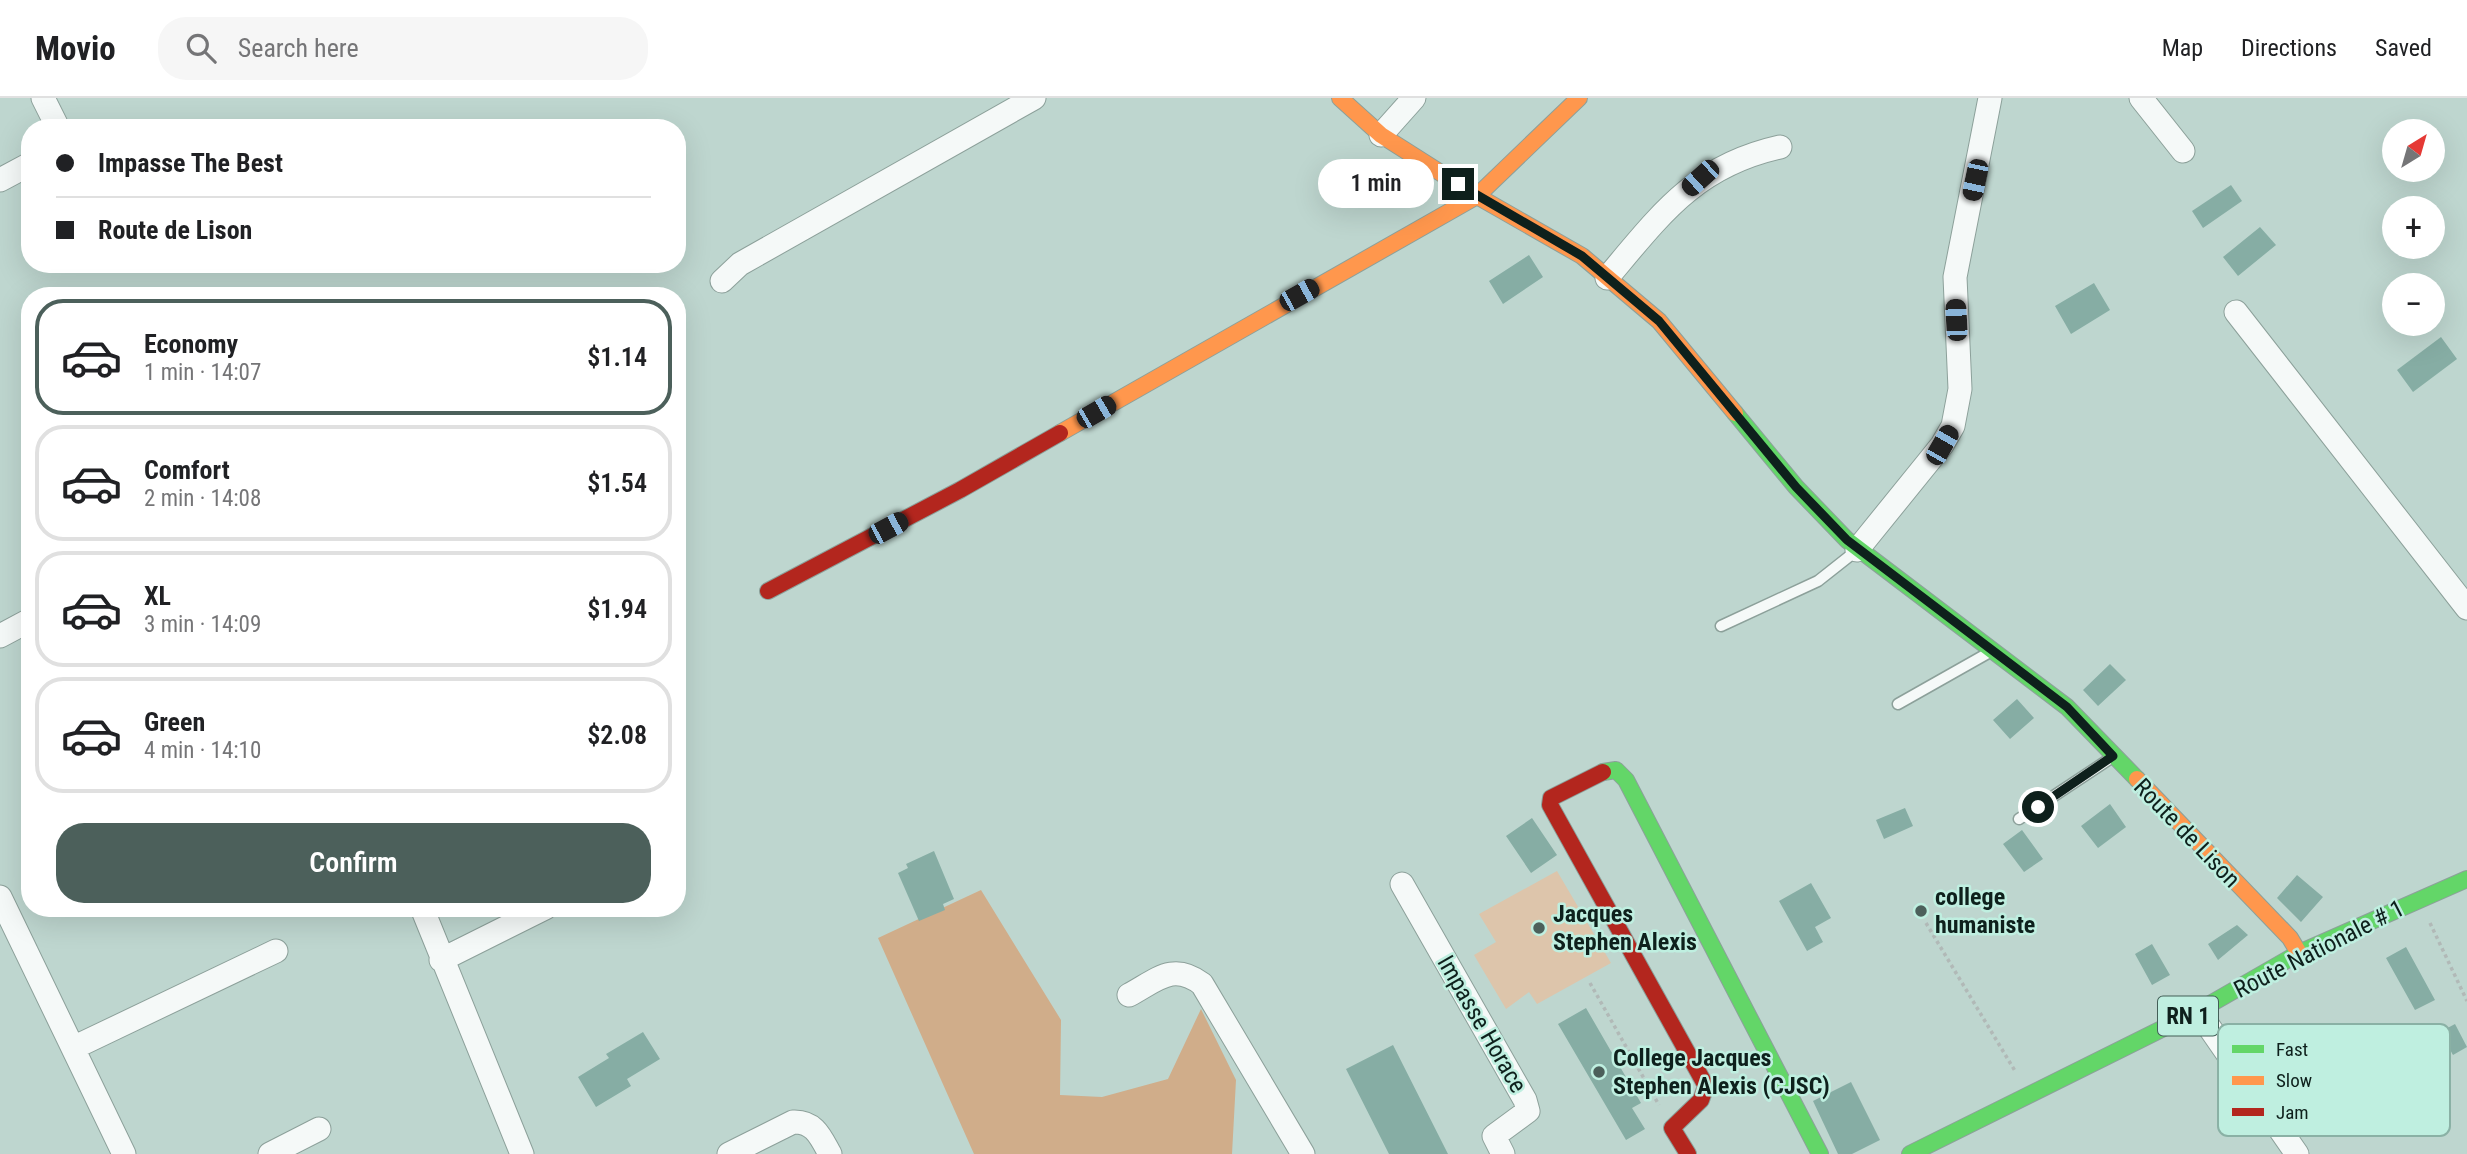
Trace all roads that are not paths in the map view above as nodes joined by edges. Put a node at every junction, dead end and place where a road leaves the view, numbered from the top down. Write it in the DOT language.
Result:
graph roads {
  1 [pos="43,98"];
  2 [pos="1034,98"];
  3 [pos="1340,98"];
  4 [pos="1415,98"];
  5 [pos="1579,98"];
  6 [pos="1990,98"];
  7 [pos="2141,98"];
  8 [pos="54,119"];
  9 [pos="1381,135"];
  10 [pos="1780,147"];
  11 [pos="2183,151"];
  12 [pos="21,169"];
  13 [pos="0,180"];
  14 [pos="1477,196"];
  15 [pos="1607,278"];
  16 [pos="723,281"];
  17 [pos="2236,312"];
  18 [pos="1857,550"];
  19 [pos="768,592"];
  20 [pos="2467,608"];
  21 [pos="21,625"];
  22 [pos="1721,626"];
  23 [pos="0,636"];
  24 [pos="1993,651"];
  25 [pos="1898,704"];
  26 [pos="2113,756"];
  27 [pos="2019,819"];
  28 [pos="2467,879"];
  29 [pos="1402,884"];
  30 [pos="0,897"];
  31 [pos="425,917"];
  32 [pos="527,917"];
  33 [pos="276,951"];
  34 [pos="2299,953"];
  35 [pos="441,960"];
  36 [pos="1129,995"];
  37 [pos="2198,1011"];
  38 [pos="2218,1040"];
  39 [pos="73,1048"];
  40 [pos="319,1129"];
  41 [pos="2285,1136"];
  42 [pos="1914,1153"];
  43 [pos="124,1154"];
  44 [pos="270,1154"];
  45 [pos="522,1154"];
  46 [pos="729,1154"];
  47 [pos="830,1154"];
  48 [pos="1303,1154"];
  49 [pos="1503,1154"];
  50 [pos="1688,1154"];
  51 [pos="1820,1154"];
  52 [pos="2297,1154"];
  1 -- 8 [label="street"];
  2 -- 16 [label="street"];
  3 -- 9 [label="street, Route de Lison"];
  4 -- 9 [label="street"];
  5 -- 14 [label="street"];
  6 -- 18 [label="street"];
  7 -- 11 [label="street"];
  9 -- 14 [label="street, Route de Lison"];
  10 -- 15 [label="street"];
  12 -- 13 [label="street"];
  14 -- 15 [label="street, Route de Lison"];
  14 -- 19 [label="street"];
  15 -- 18 [label="street, Route de Lison"];
  17 -- 20 [label="street"];
  18 -- 22 [label="lane"];
  18 -- 24 [label="street, Route de Lison"];
  21 -- 23 [label="street"];
  24 -- 25 [label="lane"];
  24 -- 26 [label="street, Route de Lison"];
  26 -- 27 [label="lane"];
  26 -- 34 [label="street, Route de Lison"];
  28 -- 34 [label="street, Route Nationale # 1 / RN 1"];
  29 -- 49 [label="street, Impasse Horace"];
  30 -- 39 [label="street"];
  31 -- 35 [label="street"];
  32 -- 35 [label="street"];
  33 -- 39 [label="street"];
  34 -- 37 [label="street, Route Nationale # 1 / RN 1"];
  35 -- 45 [label="street"];
  36 -- 48 [label="street"];
  37 -- 38 [label="street"];
  37 -- 42 [label="street, Route Nationale # 1 / RN 1"];
  39 -- 43 [label="street"];
  40 -- 44 [label="street"];
  41 -- 52 [label="street"];
  46 -- 47 [label="street"];
  50 -- 51 [label="street"];
}
